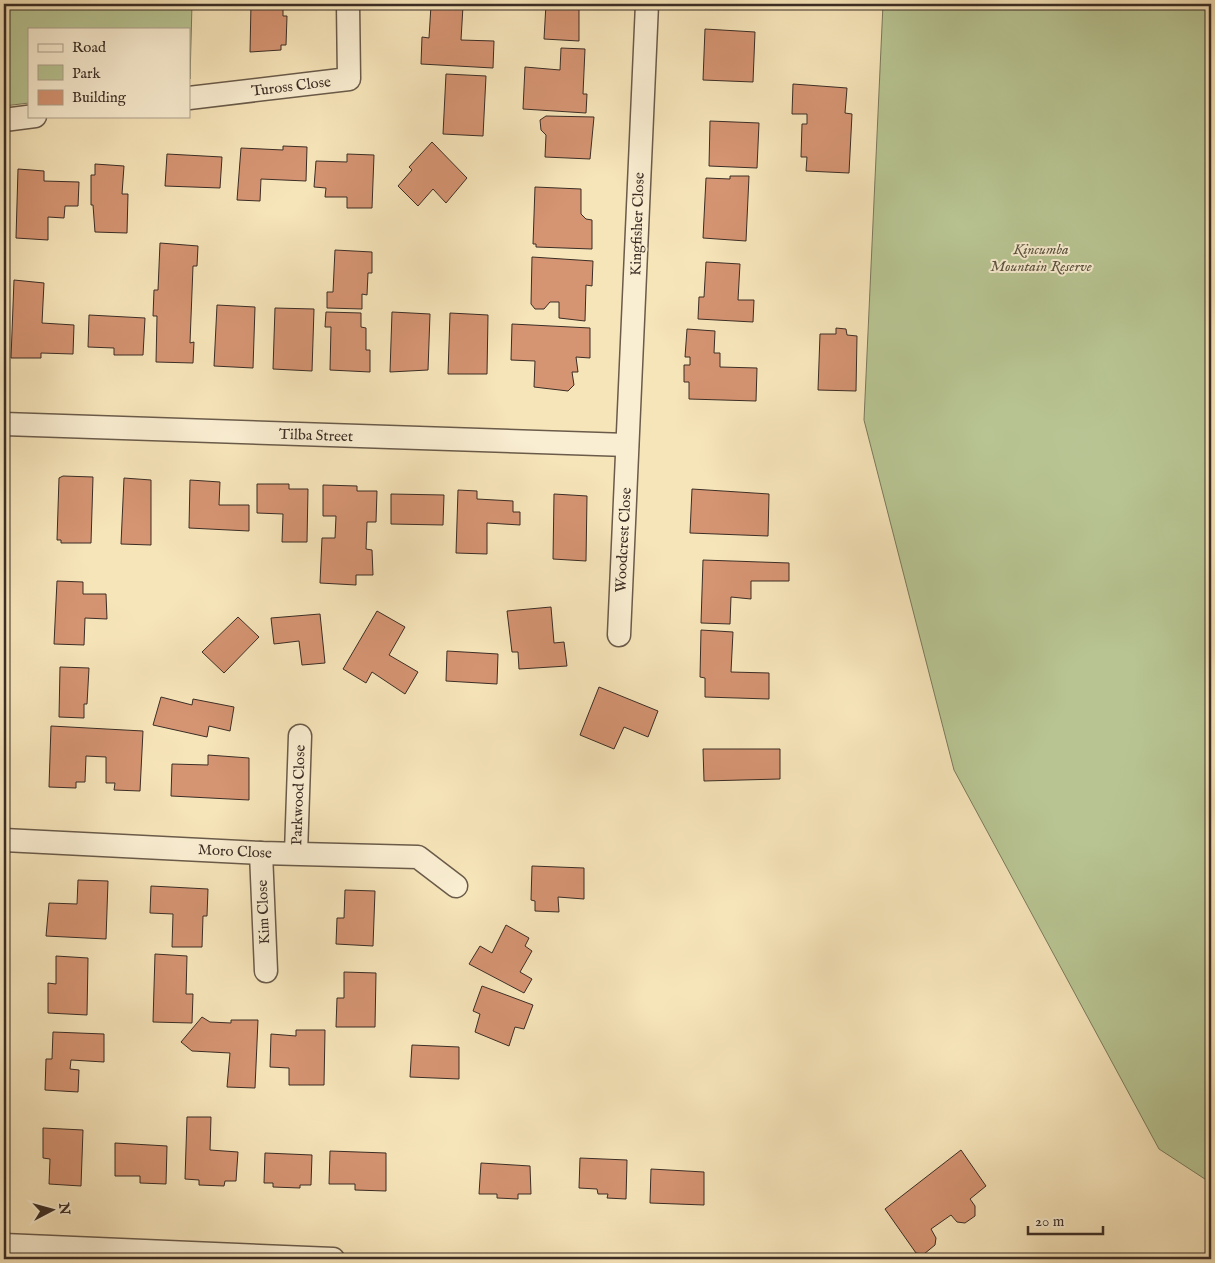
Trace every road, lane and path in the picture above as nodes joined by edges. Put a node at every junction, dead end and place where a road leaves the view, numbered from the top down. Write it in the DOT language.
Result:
graph roads {
  1 [pos="348,4"];
  2 [pos="646,4"];
  3 [pos="190,98"];
  4 [pos="28,117"];
  5 [pos="4,120"];
  6 [pos="4,424"];
  7 [pos="628,445"];
  8 [pos="619,635"];
  9 [pos="300,736"];
  10 [pos="4,840"];
  11 [pos="261,853"];
  12 [pos="296,854"];
  13 [pos="456,886"];
  14 [pos="266,971"];
  15 [pos="4,1245"];
  16 [pos="263,1257"];
  17 [pos="333,1259"];
  1 -- 3 [label="street, Tuross Close"];
  2 -- 7 [label="street, Kingfisher Close"];
  4 -- 5 [label="street"];
  6 -- 7 [label="street, Tilba Street"];
  7 -- 8 [label="street, Woodcrest Close"];
  9 -- 12 [label="street, Parkwood Close"];
  10 -- 11 [label="street, Moro Close"];
  11 -- 12 [label="street, Moro Close"];
  11 -- 14 [label="street, Kim Close"];
  12 -- 13 [label="street, Moro Close"];
  15 -- 16 [label="street"];
  16 -- 17 [label="street"];
}
